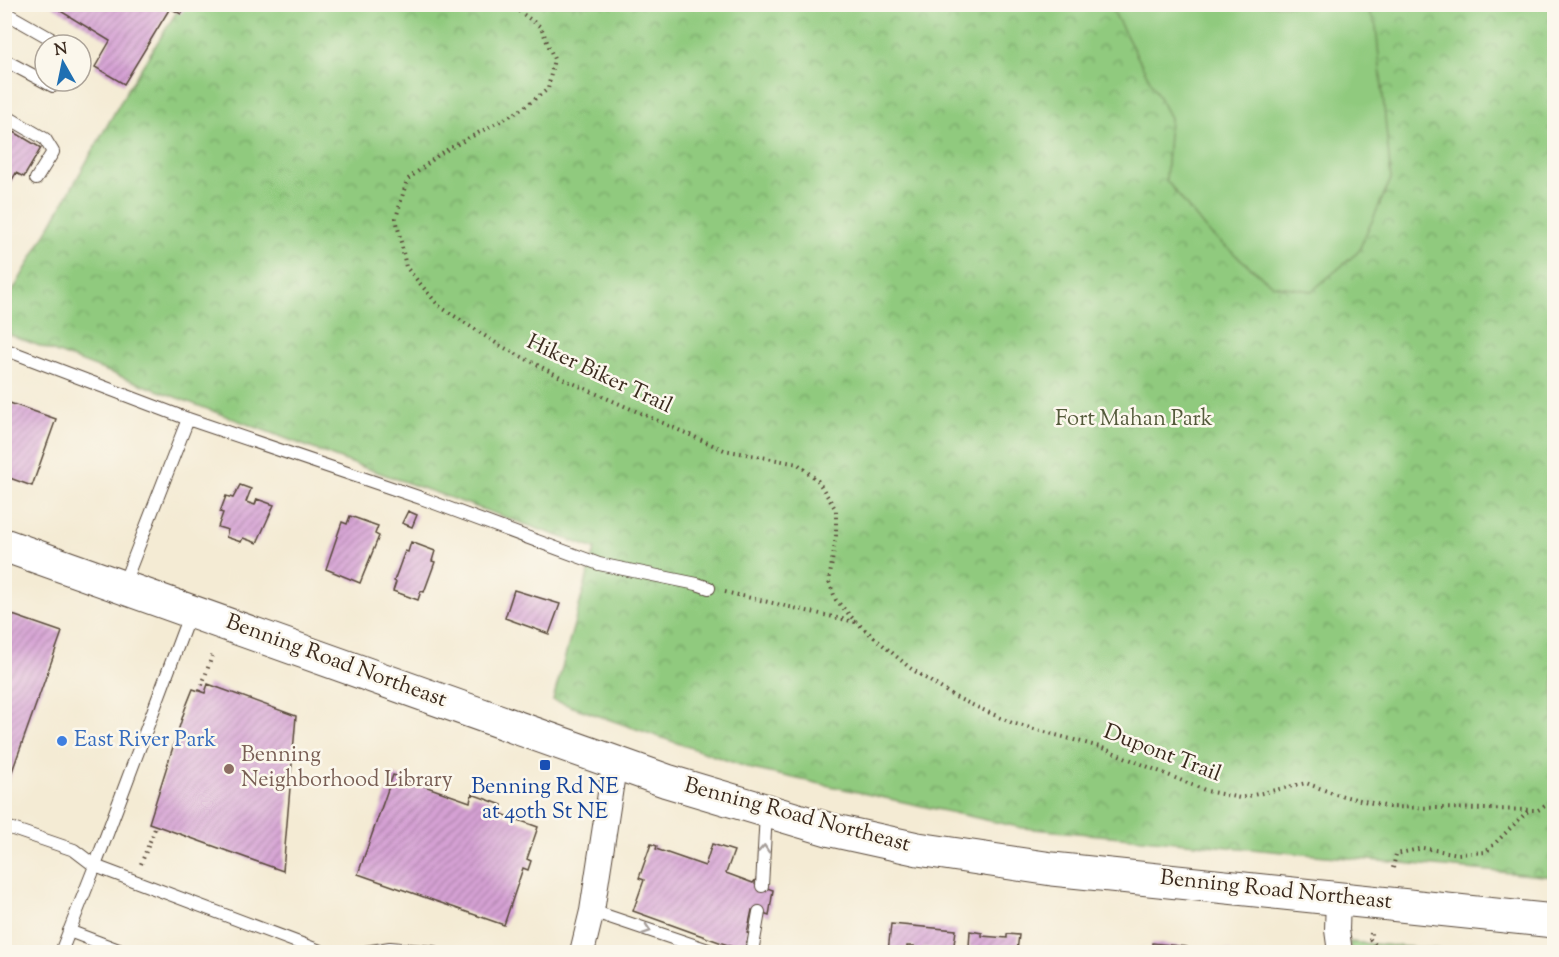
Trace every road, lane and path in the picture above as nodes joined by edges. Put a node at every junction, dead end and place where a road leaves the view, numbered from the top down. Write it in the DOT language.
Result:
graph roads {
  1 [pos="509,4"];
  2 [pos="4,12"];
  3 [pos="41,33"];
  4 [pos="4,60"];
  5 [pos="33,75"];
  6 [pos="4,115"];
  7 [pos="36,179"];
  8 [pos="4,349"];
  9 [pos="188,419"];
  10 [pos="4,545"];
  11 [pos="123,586"];
  12 [pos="710,588"];
  13 [pos="191,611"];
  14 [pos="856,622"];
  15 [pos="212,656"];
  16 [pos="200,692"];
  17 [pos="1012,723"];
  18 [pos="615,761"];
  19 [pos="1554,801"];
  20 [pos="1529,810"];
  21 [pos="766,812"];
  22 [pos="4,826"];
  23 [pos="156,826"];
  24 [pos="95,866"];
  25 [pos="1393,868"];
  26 [pos="134,881"];
  27 [pos="762,886"];
  28 [pos="1338,897"];
  29 [pos="592,911"];
  30 [pos="759,912"];
  31 [pos="1554,921"];
  32 [pos="69,931"];
  33 [pos="1370,932"];
  34 [pos="61,952"];
  35 [pos="124,952"];
  36 [pos="323,952"];
  37 [pos="365,952"];
  38 [pos="434,952"];
  39 [pos="582,952"];
  40 [pos="714,952"];
  41 [pos="752,952"];
  42 [pos="1340,952"];
  43 [pos="1382,952"];
  1 -- 14 [label="path, Hiker Biker Trail"];
  2 -- 3 [label="lane"];
  4 -- 5 [label="lane"];
  6 -- 7 [label="lane"];
  8 -- 9 [label="lane"];
  9 -- 11 [label="lane"];
  9 -- 12 [label="lane"];
  10 -- 11 [label="main road, Benning Road Northeast"];
  11 -- 13 [label="main road, Benning Road Northeast"];
  12 -- 14 [label="path"];
  13 -- 18 [label="main road, Benning Road Northeast"];
  13 -- 24 [label="lane"];
  14 -- 17 [label="path, Hiker Biker Trail"];
  15 -- 16 [label="path"];
  17 -- 20 [label="path, Dupont Trail"];
  18 -- 21 [label="main road, Benning Road Northeast"];
  18 -- 29 [label="street"];
  19 -- 20 [label="path"];
  20 -- 25 [label="path"];
  27 -- 21 [label="lane, one-way"];
  21 -- 28 [label="main road, Benning Road Northeast"];
  22 -- 24 [label="lane"];
  23 -- 26 [label="path"];
  24 -- 26 [label="lane"];
  24 -- 32 [label="lane"];
  26 -- 36 [label="lane"];
  28 -- 31 [label="main road, Benning Road Northeast"];
  28 -- 42 [label="street"];
  29 -- 39 [label="street"];
  29 -- 40 [label="lane, one-way"];
  30 -- 41 [label="lane"];
  32 -- 34 [label="lane"];
  32 -- 35 [label="lane"];
  33 -- 43 [label="path"];
  37 -- 38 [label="lane"];
}
